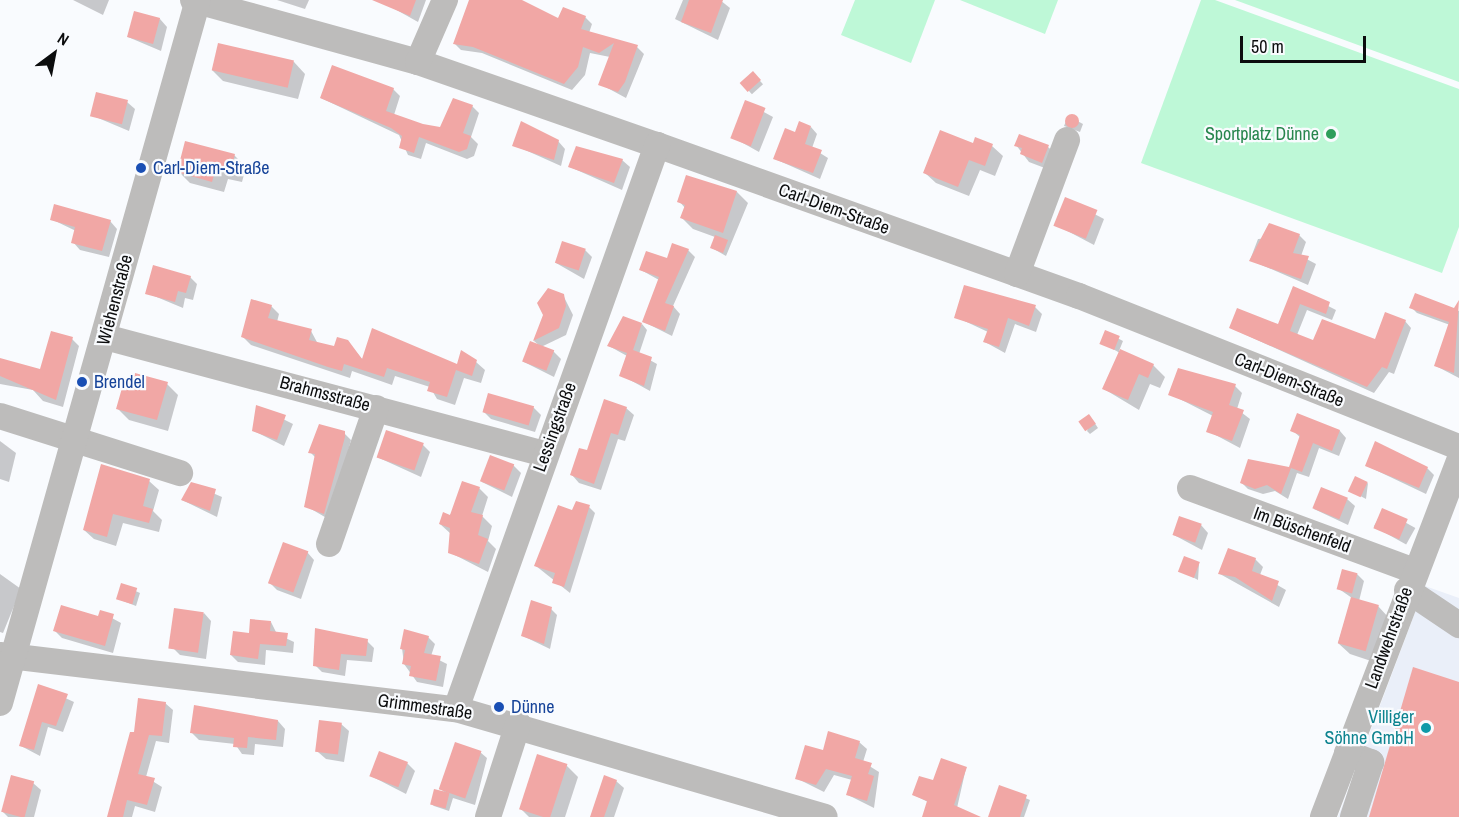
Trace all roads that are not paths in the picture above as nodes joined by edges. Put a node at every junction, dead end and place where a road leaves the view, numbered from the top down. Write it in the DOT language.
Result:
graph roads {
  1 [pos="445,0"];
  2 [pos="196,1"];
  3 [pos="418,62"];
  4 [pos="1067,140"];
  5 [pos="657,145"];
  6 [pos="1017,274"];
  7 [pos="105,337"];
  8 [pos="376,408"];
  9 [pos="0,416"];
  10 [pos="77,438"];
  11 [pos="1459,447"];
  12 [pos="545,454"];
  13 [pos="1459,461"];
  14 [pos="180,473"];
  15 [pos="1190,488"];
  16 [pos="328,544"];
  17 [pos="1410,581"];
  18 [pos="1459,625"];
  19 [pos="6,657"];
  20 [pos="0,703"];
  21 [pos="456,709"];
  22 [pos="518,724"];
  23 [pos="1347,753"];
  24 [pos="488,817"];
  25 [pos="825,817"];
  26 [pos="1323,817"];
  27 [pos="1353,817"];
  1 -- 3 [label="street"];
  2 -- 3 [label="street, Carl-Diem-Straße"];
  2 -- 7 [label="street, Wiehenstraße"];
  3 -- 5 [label="street, Carl-Diem-Straße"];
  4 -- 6 [label="street"];
  5 -- 6 [label="street, Carl-Diem-Straße"];
  5 -- 12 [label="street, Lessingstraße"];
  6 -- 11 [label="street, Carl-Diem-Straße"];
  7 -- 8 [label="street, Brahmsstraße"];
  7 -- 10 [label="street, Wiehenstraße"];
  8 -- 12 [label="street, Brahmsstraße"];
  8 -- 16 [label="street"];
  9 -- 10 [label="street"];
  10 -- 14 [label="street"];
  10 -- 19 [label="street, Wiehenstraße"];
  12 -- 21 [label="street, Lessingstraße"];
  13 -- 17 [label="street, Landwehrstraße"];
  15 -- 17 [label="street, Im Büschenfeld"];
  17 -- 18 [label="street, Im Büschenfeld"];
  17 -- 23 [label="street, Landwehrstraße"];
  19 -- 20 [label="street, Wiehenstraße"];
  19 -- 21 [label="street, Grimmestraße"];
  21 -- 22 [label="street, Grimmestraße"];
  22 -- 24 [label="street"];
  22 -- 25 [label="street, Grimmestraße"];
  23 -- 26 [label="street, Landwehrstraße"];
  23 -- 27 [label="street"];
}
